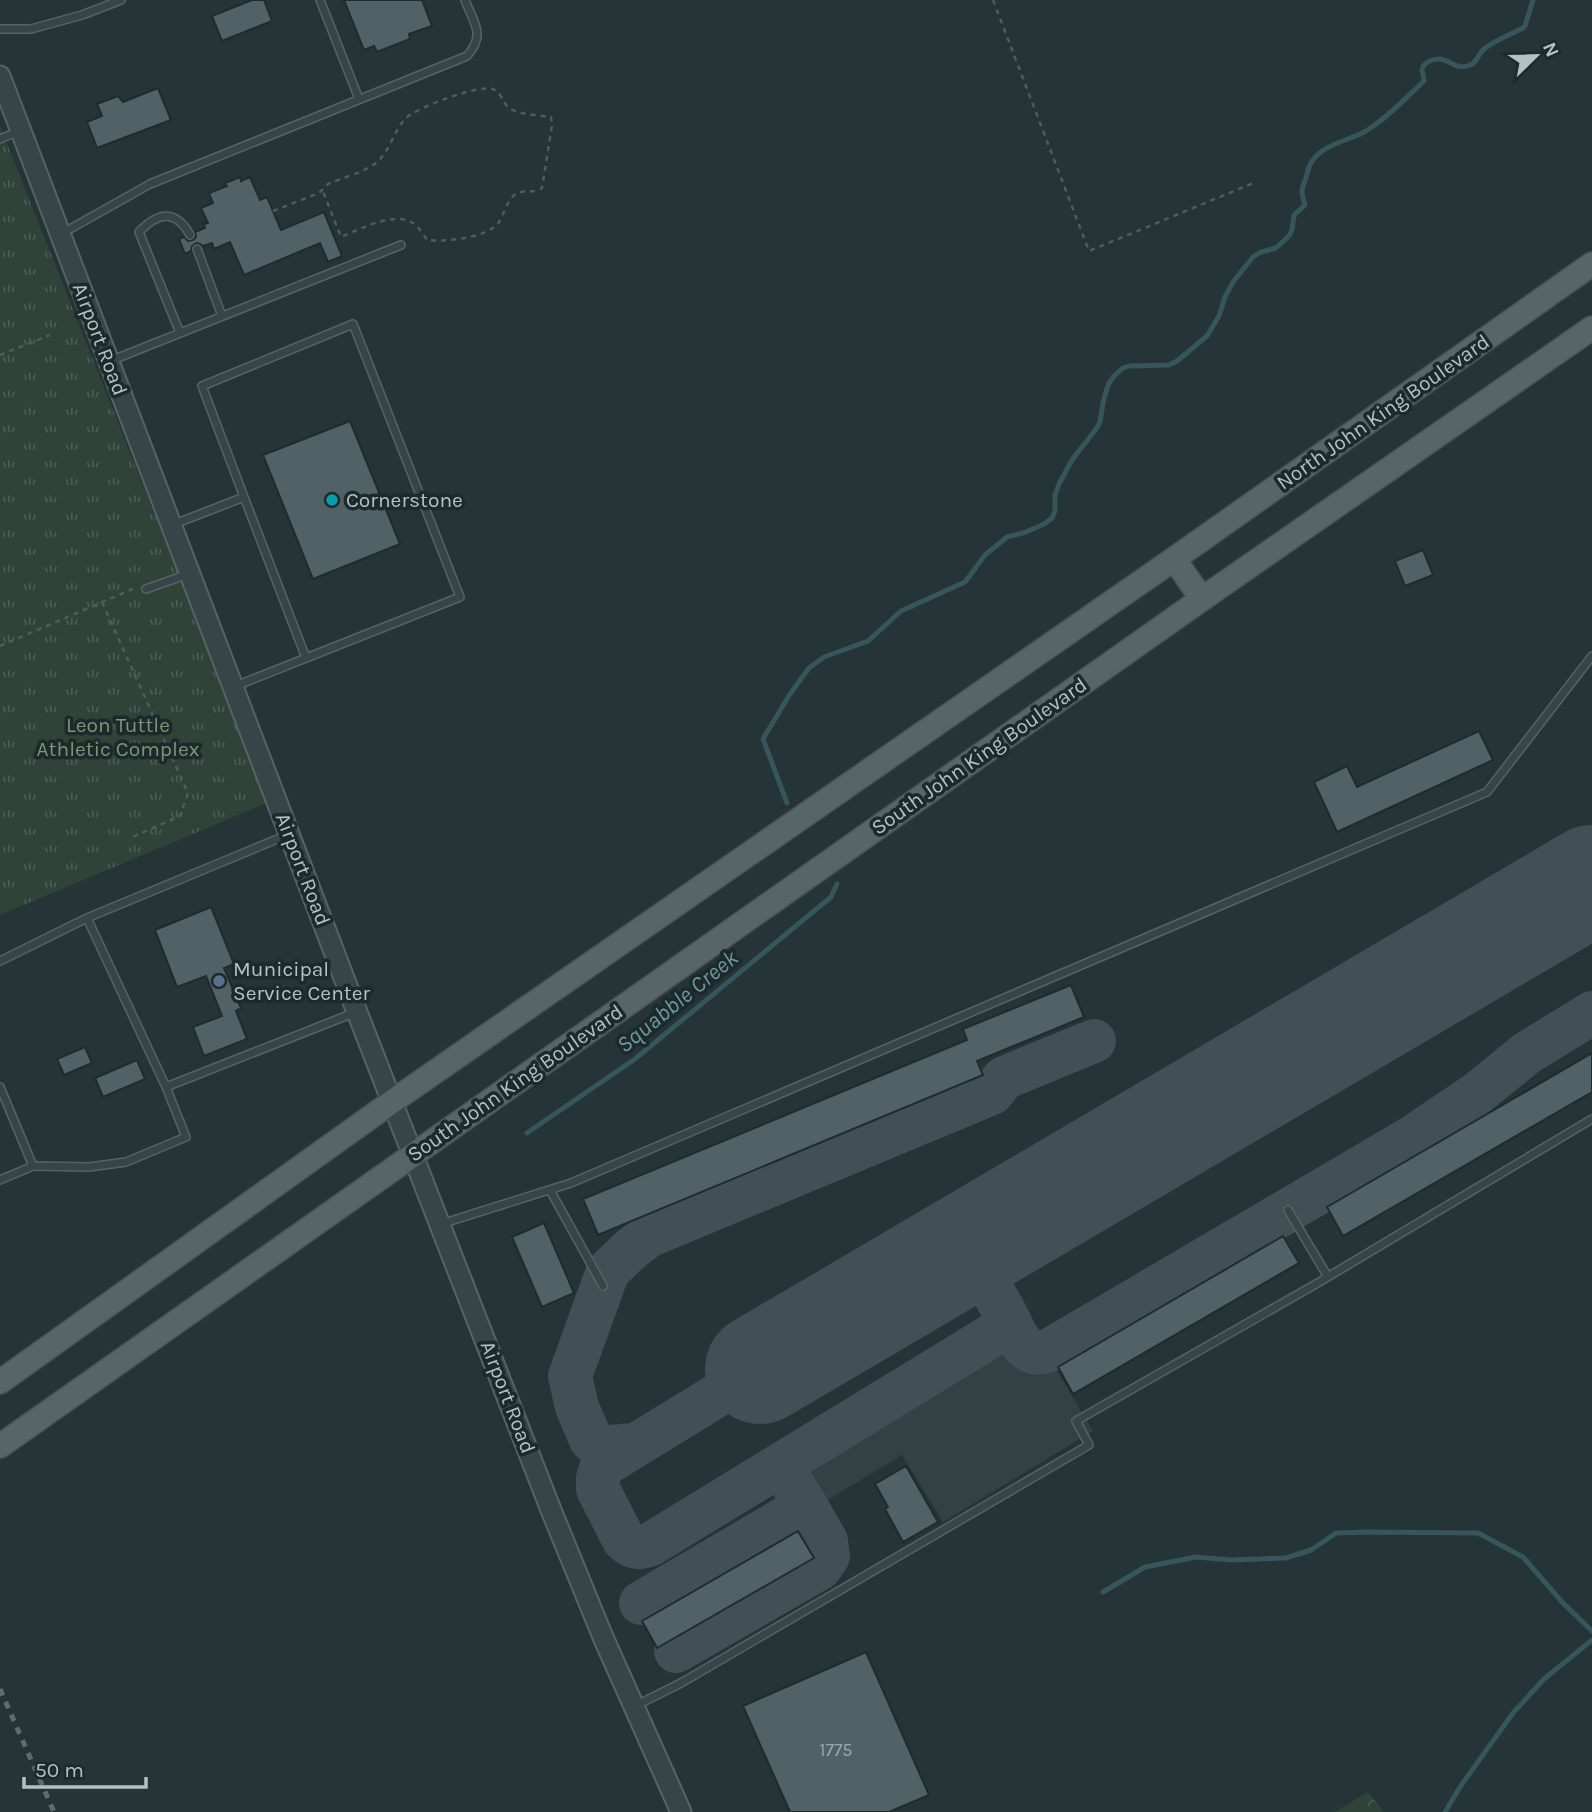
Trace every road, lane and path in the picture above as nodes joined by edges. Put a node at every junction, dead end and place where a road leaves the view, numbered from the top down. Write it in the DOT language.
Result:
graph roads {
  1 [pos="121,0"];
  2 [pos="320,0"];
  3 [pos="465,0"];
  4 [pos="993,0"];
  5 [pos="0,29"];
  6 [pos="0,76"];
  7 [pos="359,99"];
  8 [pos="21,131"];
  9 [pos="0,139"];
  10 [pos="1256,182"];
  11 [pos="323,189"];
  12 [pos="273,211"];
  13 [pos="60,234"];
  14 [pos="190,235"];
  15 [pos="401,245"];
  16 [pos="197,249"];
  17 [pos="1592,264"];
  18 [pos="222,316"];
  19 [pos="1592,328"];
  20 [pos="180,333"];
  21 [pos="50,335"];
  22 [pos="0,355"];
  23 [pos="109,361"];
  24 [pos="244,496"];
  25 [pos="172,526"];
  26 [pos="1174,559"];
  27 [pos="190,573"];
  28 [pos="145,587"];
  29 [pos="1202,599"];
  30 [pos="102,602"];
  31 [pos="0,646"];
  32 [pos="1592,656"];
  33 [pos="306,658"];
  34 [pos="233,687"];
  35 [pos="289,834"];
  36 [pos="130,838"];
  37 [pos="87,918"];
  38 [pos="0,961"];
  39 [pos="357,1012"];
  40 [pos="0,1087"];
  41 [pos="166,1087"];
  42 [pos="393,1101"];
  43 [pos="1592,1119"];
  44 [pos="414,1154"];
  45 [pos="33,1166"];
  46 [pos="0,1180"];
  47 [pos="550,1189"];
  48 [pos="1288,1210"];
  49 [pos="441,1224"];
  50 [pos="1328,1277"];
  51 [pos="603,1286"];
  52 [pos="0,1382"];
  53 [pos="0,1446"];
  54 [pos="634,1706"];
  55 [pos="681,1812"];
  1 -- 5 [label="lane"];
  2 -- 7 [label="lane"];
  3 -- 7 [label="lane"];
  4 -- 10 [label="path"];
  6 -- 8 [label="street, Airport Road"];
  7 -- 13 [label="lane"];
  8 -- 9 [label="lane"];
  8 -- 13 [label="street, Airport Road"];
  11 -- 11 [label="path"];
  11 -- 12 [label="path"];
  13 -- 23 [label="street, Airport Road"];
  14 -- 20 [label="lane"];
  15 -- 18 [label="lane"];
  16 -- 18 [label="lane"];
  17 -- 26 [label="main road, North John King Boulevard"];
  18 -- 20 [label="lane"];
  19 -- 29 [label="main road"];
  20 -- 23 [label="lane"];
  21 -- 22 [label="path"];
  23 -- 25 [label="street, Airport Road"];
  24 -- 25 [label="lane"];
  24 -- 33 [label="lane"];
  24 -- 33 [label="lane"];
  25 -- 27 [label="street, Airport Road"];
  26 -- 29 [label="main road"];
  26 -- 42 [label="main road"];
  27 -- 28 [label="lane"];
  27 -- 34 [label="street, Airport Road"];
  28 -- 30 [label="path"];
  29 -- 44 [label="main road, South John King Boulevard"];
  30 -- 31 [label="path"];
  30 -- 36 [label="path"];
  32 -- 47 [label="lane"];
  33 -- 34 [label="lane"];
  34 -- 35 [label="street, Airport Road"];
  35 -- 37 [label="lane"];
  35 -- 39 [label="street, Airport Road"];
  37 -- 38 [label="lane"];
  37 -- 41 [label="lane"];
  39 -- 41 [label="lane"];
  39 -- 42 [label="street, Airport Road"];
  40 -- 45 [label="lane"];
  41 -- 45 [label="lane"];
  42 -- 44 [label="street, Airport Road"];
  42 -- 52 [label="main road"];
  43 -- 50 [label="lane"];
  44 -- 49 [label="street, Airport Road"];
  44 -- 53 [label="main road, South John King Boulevard"];
  45 -- 46 [label="lane"];
  47 -- 49 [label="lane"];
  47 -- 51 [label="lane"];
  48 -- 50 [label="lane"];
  49 -- 54 [label="street, Airport Road"];
  50 -- 54 [label="lane"];
  54 -- 55 [label="street, Airport Road"];
}
